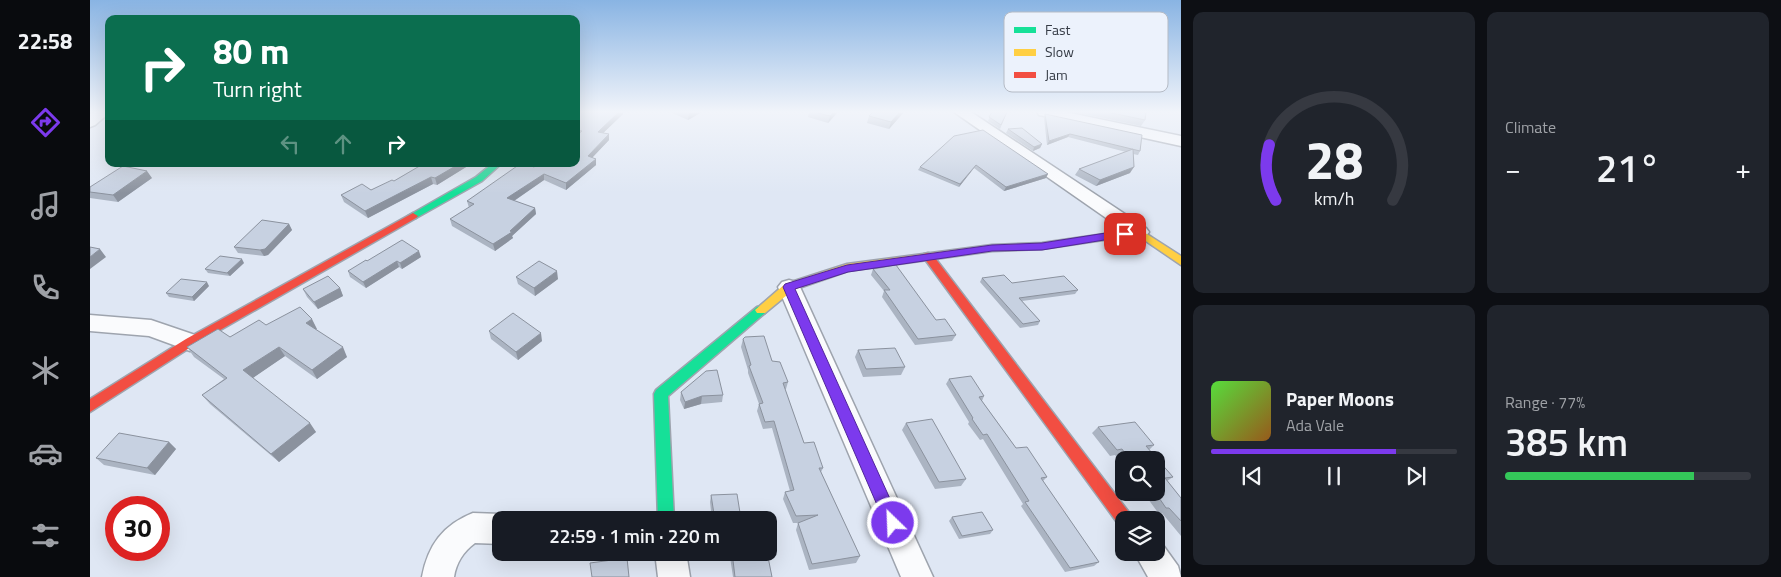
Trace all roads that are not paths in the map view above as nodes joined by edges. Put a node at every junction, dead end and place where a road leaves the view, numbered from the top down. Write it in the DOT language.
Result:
graph roads {
  1 [pos="1000,139"];
  2 [pos="493,167"];
  3 [pos="1139,232"];
  4 [pos="928,256"];
  5 [pos="1181,261"];
  6 [pos="789,287"];
  7 [pos="90,324"];
  8 [pos="190,342"];
  9 [pos="90,406"];
  10 [pos="666,511"];
  11 [pos="1118,511"];
  12 [pos="492,529"];
  13 [pos="671,561"];
  14 [pos="1155,561"];
  15 [pos="438,577"];
  16 [pos="674,577"];
  17 [pos="917,577"];
  18 [pos="1167,577"];
  1 -- 3 [label="street"];
  2 -- 8 [label="street"];
  3 -- 4 [label="street"];
  3 -- 5 [label="street"];
  4 -- 6 [label="street"];
  4 -- 11 [label="street"];
  6 -- 10 [label="street"];
  6 -- 17 [label="street"];
  7 -- 8 [label="street"];
  8 -- 9 [label="street"];
  12 -- 15 [label="street"];
  13 -- 16 [label="street"];
  14 -- 18 [label="street"];
}
